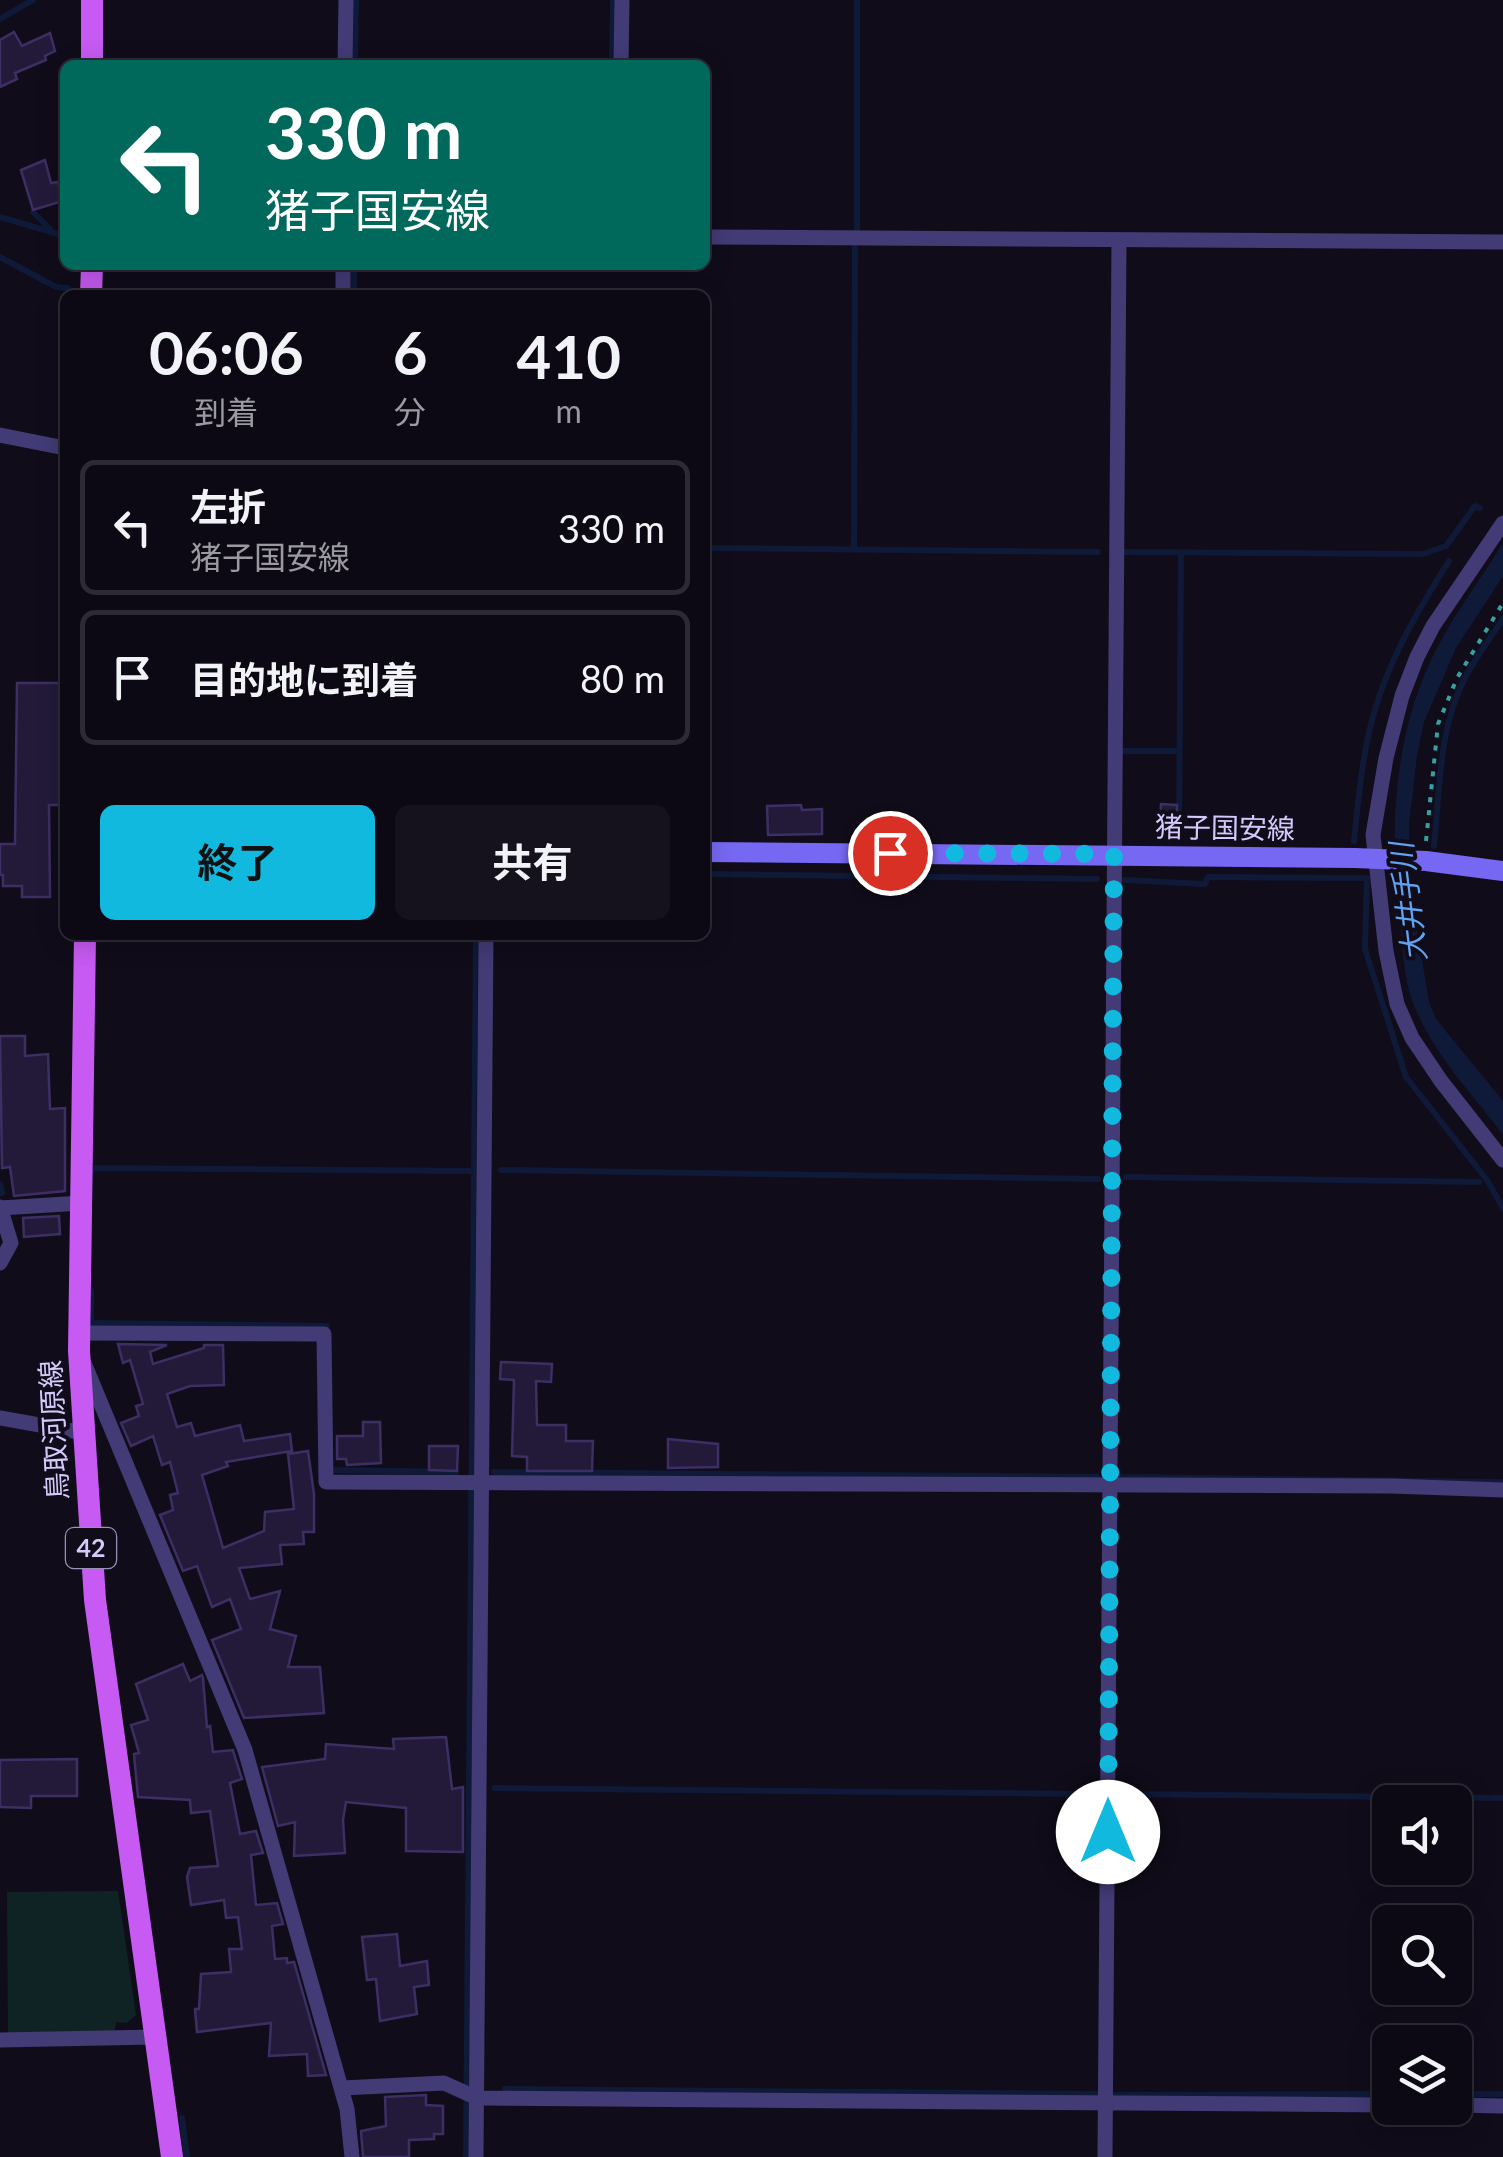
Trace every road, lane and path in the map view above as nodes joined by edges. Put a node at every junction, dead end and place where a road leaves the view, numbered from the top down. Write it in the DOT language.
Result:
graph roads {
  1 [pos="92,0"];
  2 [pos="346,0"];
  3 [pos="622,0"];
  4 [pos="92,60"];
  5 [pos="346,60"];
  6 [pos="621,60"];
  7 [pos="710,237"];
  8 [pos="1118,240"];
  9 [pos="1503,242"];
  10 [pos="0,435"];
  11 [pos="60,447"];
  12 [pos="1503,524"];
  13 [pos="1503,603"];
  14 [pos="710,852"];
  15 [pos="1114,854"];
  16 [pos="1378,859"];
  17 [pos="1423,860"];
  18 [pos="1503,871"];
  19 [pos="84,940"];
  20 [pos="486,940"];
  21 [pos="1503,1160"];
  22 [pos="82,1203"];
  23 [pos="0,1207"];
  24 [pos="0,1264"];
  25 [pos="79,1342"];
  26 [pos="0,1418"];
  27 [pos="84,1433"];
  28 [pos="484,1480"];
  29 [pos="1111,1485"];
  30 [pos="1503,1490"];
  31 [pos="156,2037"];
  32 [pos="0,2040"];
  33 [pos="342,2088"];
  34 [pos="477,2098"];
  35 [pos="1106,2102"];
  36 [pos="1372,2104"];
  37 [pos="1472,2105"];
  38 [pos="1503,2106"];
  39 [pos="172,2157"];
  40 [pos="352,2157"];
  41 [pos="476,2157"];
  42 [pos="1105,2157"];
  1 -- 4 [label="main road"];
  2 -- 5 [label="street"];
  3 -- 6 [label="street"];
  7 -- 8 [label="street"];
  8 -- 9 [label="street"];
  8 -- 15 [label="street"];
  10 -- 11 [label="street"];
  12 -- 16 [label="street"];
  13 -- 17 [label="path"];
  14 -- 15 [label="main road, 猪子国安線"];
  15 -- 16 [label="main road, 猪子国安線"];
  15 -- 29 [label="street"];
  16 -- 17 [label="main road, 猪子国安線"];
  16 -- 21 [label="street"];
  17 -- 18 [label="main road, 猪子国安線"];
  19 -- 22 [label="main road, 鳥取河原線 / 42"];
  20 -- 28 [label="street"];
  22 -- 23 [label="street"];
  22 -- 25 [label="main road, 鳥取河原線 / 42"];
  23 -- 24 [label="street"];
  25 -- 27 [label="main road, 鳥取河原線 / 42"];
  25 -- 28 [label="street"];
  25 -- 33 [label="street"];
  26 -- 27 [label="street"];
  27 -- 31 [label="main road, 鳥取河原線 / 42"];
  28 -- 29 [label="street"];
  28 -- 34 [label="street"];
  29 -- 30 [label="street"];
  29 -- 35 [label="street"];
  31 -- 32 [label="street"];
  31 -- 39 [label="main road, 鳥取河原線 / 42"];
  33 -- 34 [label="street"];
  33 -- 40 [label="street"];
  34 -- 35 [label="street"];
  34 -- 41 [label="street"];
  35 -- 36 [label="street"];
  35 -- 42 [label="street"];
  37 -- 38 [label="street"];
}
